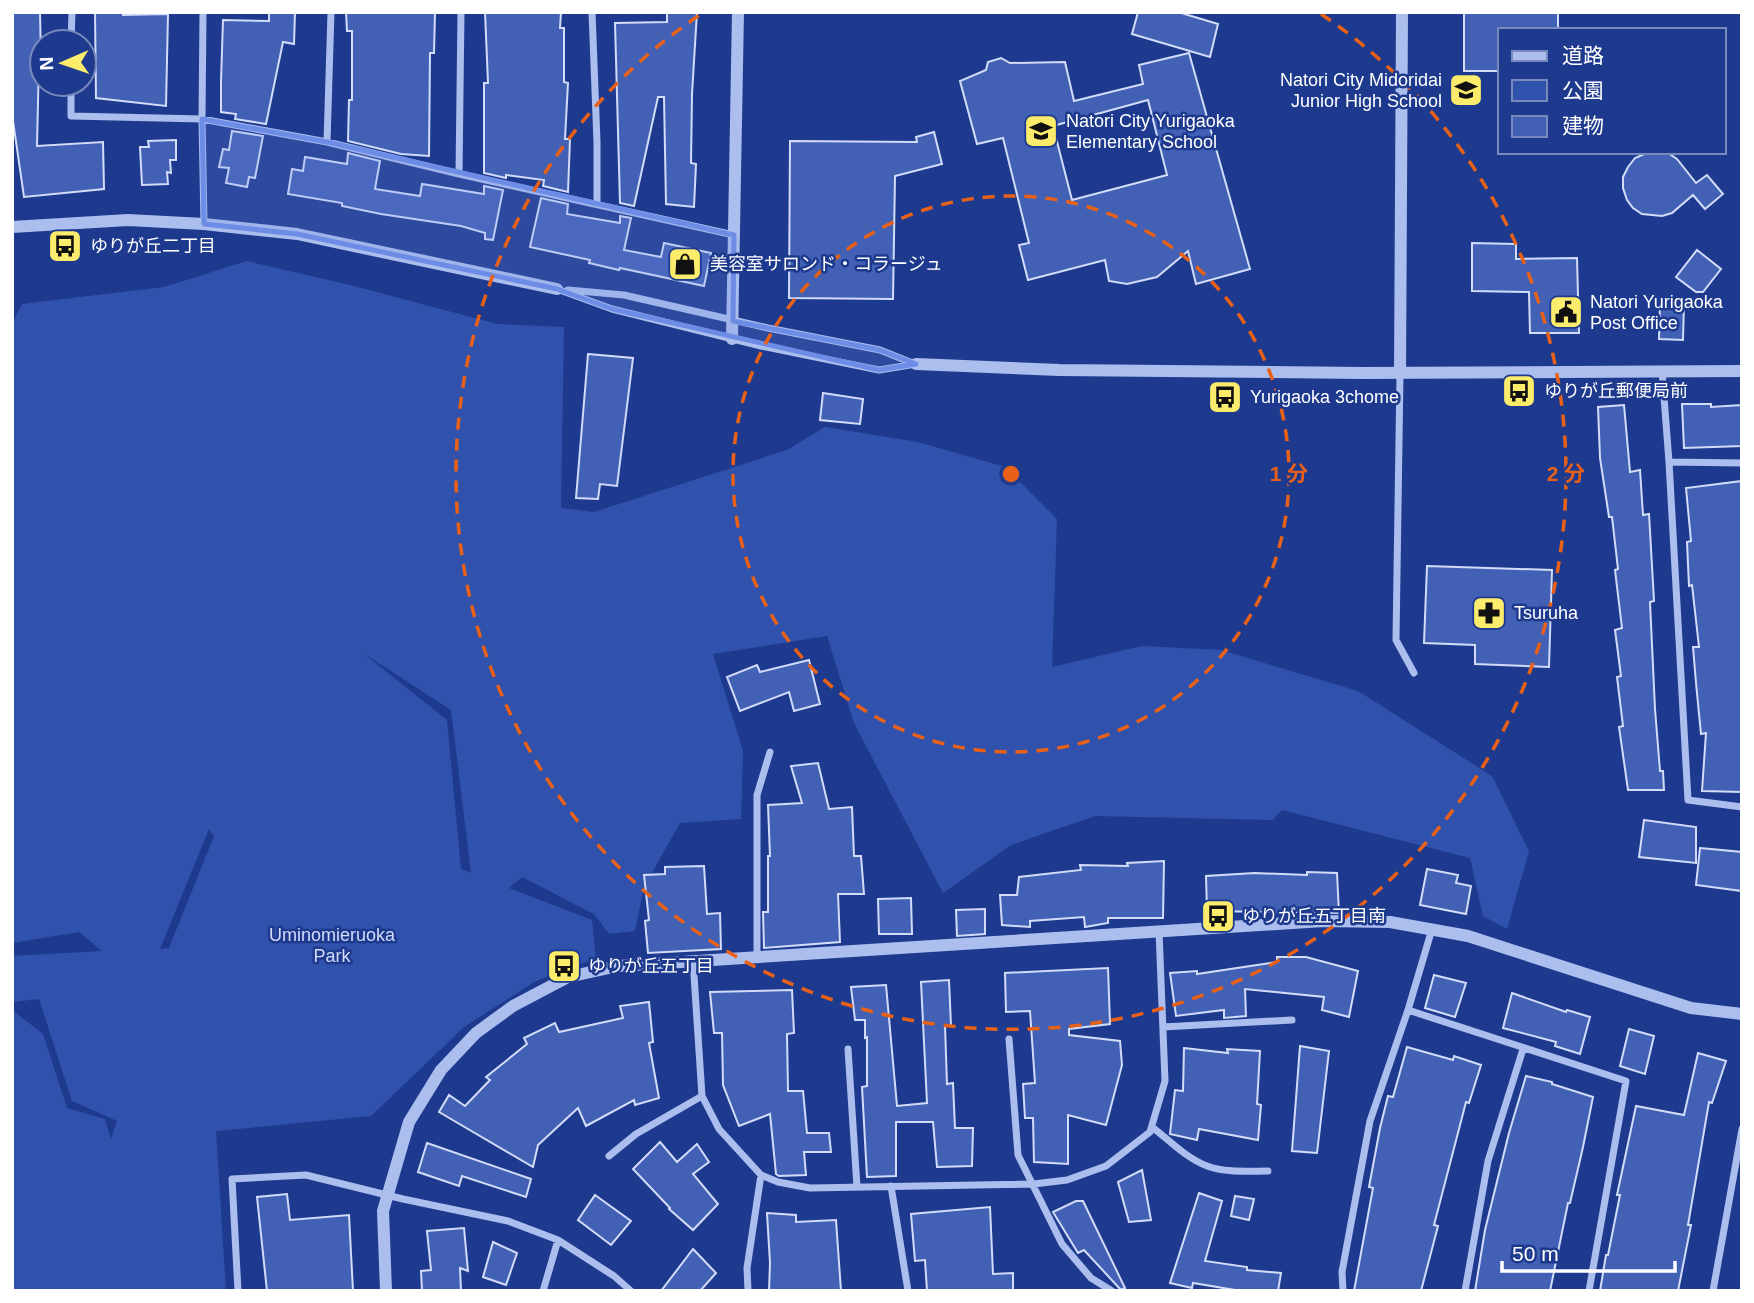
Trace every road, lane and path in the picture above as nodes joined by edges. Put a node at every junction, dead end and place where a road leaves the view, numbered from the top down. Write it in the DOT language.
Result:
graph roads {
  1 [pos="203,12"];
  2 [pos="331,12"];
  3 [pos="461,12"];
  4 [pos="593,12"];
  5 [pos="737,12"];
  6 [pos="1402,12"];
  7 [pos="71,98"];
  8 [pos="202,119"];
  9 [pos="327,142"];
  10 [pos="459,174"];
  11 [pos="597,204"];
  12 [pos="204,224"];
  13 [pos="12,227"];
  14 [pos="734,235"];
  15 [pos="557,289"];
  16 [pos="733,321"];
  17 [pos="732,339"];
  18 [pos="916,364"];
  19 [pos="1662,371"];
  20 [pos="1742,371"];
  21 [pos="1400,374"];
  22 [pos="1669,462"];
  23 [pos="1742,463"];
  24 [pos="1415,673"];
  25 [pos="770,752"];
  26 [pos="1742,807"];
  27 [pos="1432,929"];
  28 [pos="1159,930"];
  29 [pos="757,956"];
  30 [pos="693,960"];
  31 [pos="1408,1010"];
  32 [pos="1742,1014"];
  33 [pos="1292,1020"];
  34 [pos="1163,1027"];
  35 [pos="1009,1040"];
  36 [pos="848,1049"];
  37 [pos="1523,1049"];
  38 [pos="702,1096"];
  39 [pos="1152,1127"];
  40 [pos="1742,1129"];
  41 [pos="609,1156"];
  42 [pos="1268,1171"];
  43 [pos="761,1175"];
  44 [pos="1034,1184"];
  45 [pos="891,1186"];
  46 [pos="857,1187"];
  47 [pos="387,1195"];
  48 [pos="558,1240"];
  49 [pos="238,1291"];
  50 [pos="386,1291"];
  51 [pos="543,1291"];
  52 [pos="631,1291"];
  53 [pos="748,1291"];
  54 [pos="908,1291"];
  55 [pos="1112,1291"];
  56 [pos="1343,1291"];
  57 [pos="1465,1291"];
  58 [pos="1590,1291"];
  59 [pos="1713,1291"];
  1 -- 8 [label="street"];
  2 -- 9 [label="street"];
  3 -- 10 [label="street"];
  4 -- 11 [label="street"];
  5 -- 14 [label="street"];
  6 -- 21 [label="street"];
  7 -- 8 [label="street"];
  8 -- 9 [label="street"];
  8 -- 12 [label="street"];
  9 -- 10 [label="street"];
  10 -- 11 [label="street"];
  11 -- 14 [label="street"];
  12 -- 13 [label="street"];
  12 -- 15 [label="street"];
  14 -- 16 [label="street"];
  15 -- 16 [label="street"];
  15 -- 17 [label="street"];
  16 -- 17 [label="street"];
  16 -- 18 [label="street"];
  17 -- 18 [label="street"];
  18 -- 21 [label="street"];
  19 -- 20 [label="street"];
  19 -- 21 [label="street"];
  19 -- 22 [label="street"];
  21 -- 24 [label="street"];
  22 -- 23 [label="street"];
  22 -- 26 [label="street"];
  25 -- 29 [label="street"];
  27 -- 28 [label="street"];
  27 -- 31 [label="street"];
  27 -- 32 [label="street"];
  28 -- 29 [label="street"];
  28 -- 34 [label="street"];
  29 -- 30 [label="street"];
  30 -- 38 [label="street"];
  30 -- 47 [label="street"];
  31 -- 37 [label="street"];
  31 -- 56 [label="street"];
  33 -- 34 [label="street"];
  34 -- 39 [label="street"];
  35 -- 44 [label="street"];
  36 -- 46 [label="street"];
  37 -- 57 [label="street"];
  37 -- 58 [label="street"];
  38 -- 41 [label="street"];
  38 -- 43 [label="street"];
  39 -- 42 [label="street"];
  39 -- 44 [label="street"];
  40 -- 59 [label="street"];
  43 -- 46 [label="street"];
  43 -- 53 [label="street"];
  44 -- 45 [label="street"];
  44 -- 55 [label="street"];
  45 -- 46 [label="street"];
  45 -- 54 [label="street"];
  47 -- 48 [label="street"];
  47 -- 49 [label="street"];
  47 -- 50 [label="street"];
  48 -- 51 [label="street"];
  48 -- 52 [label="street"];
}
